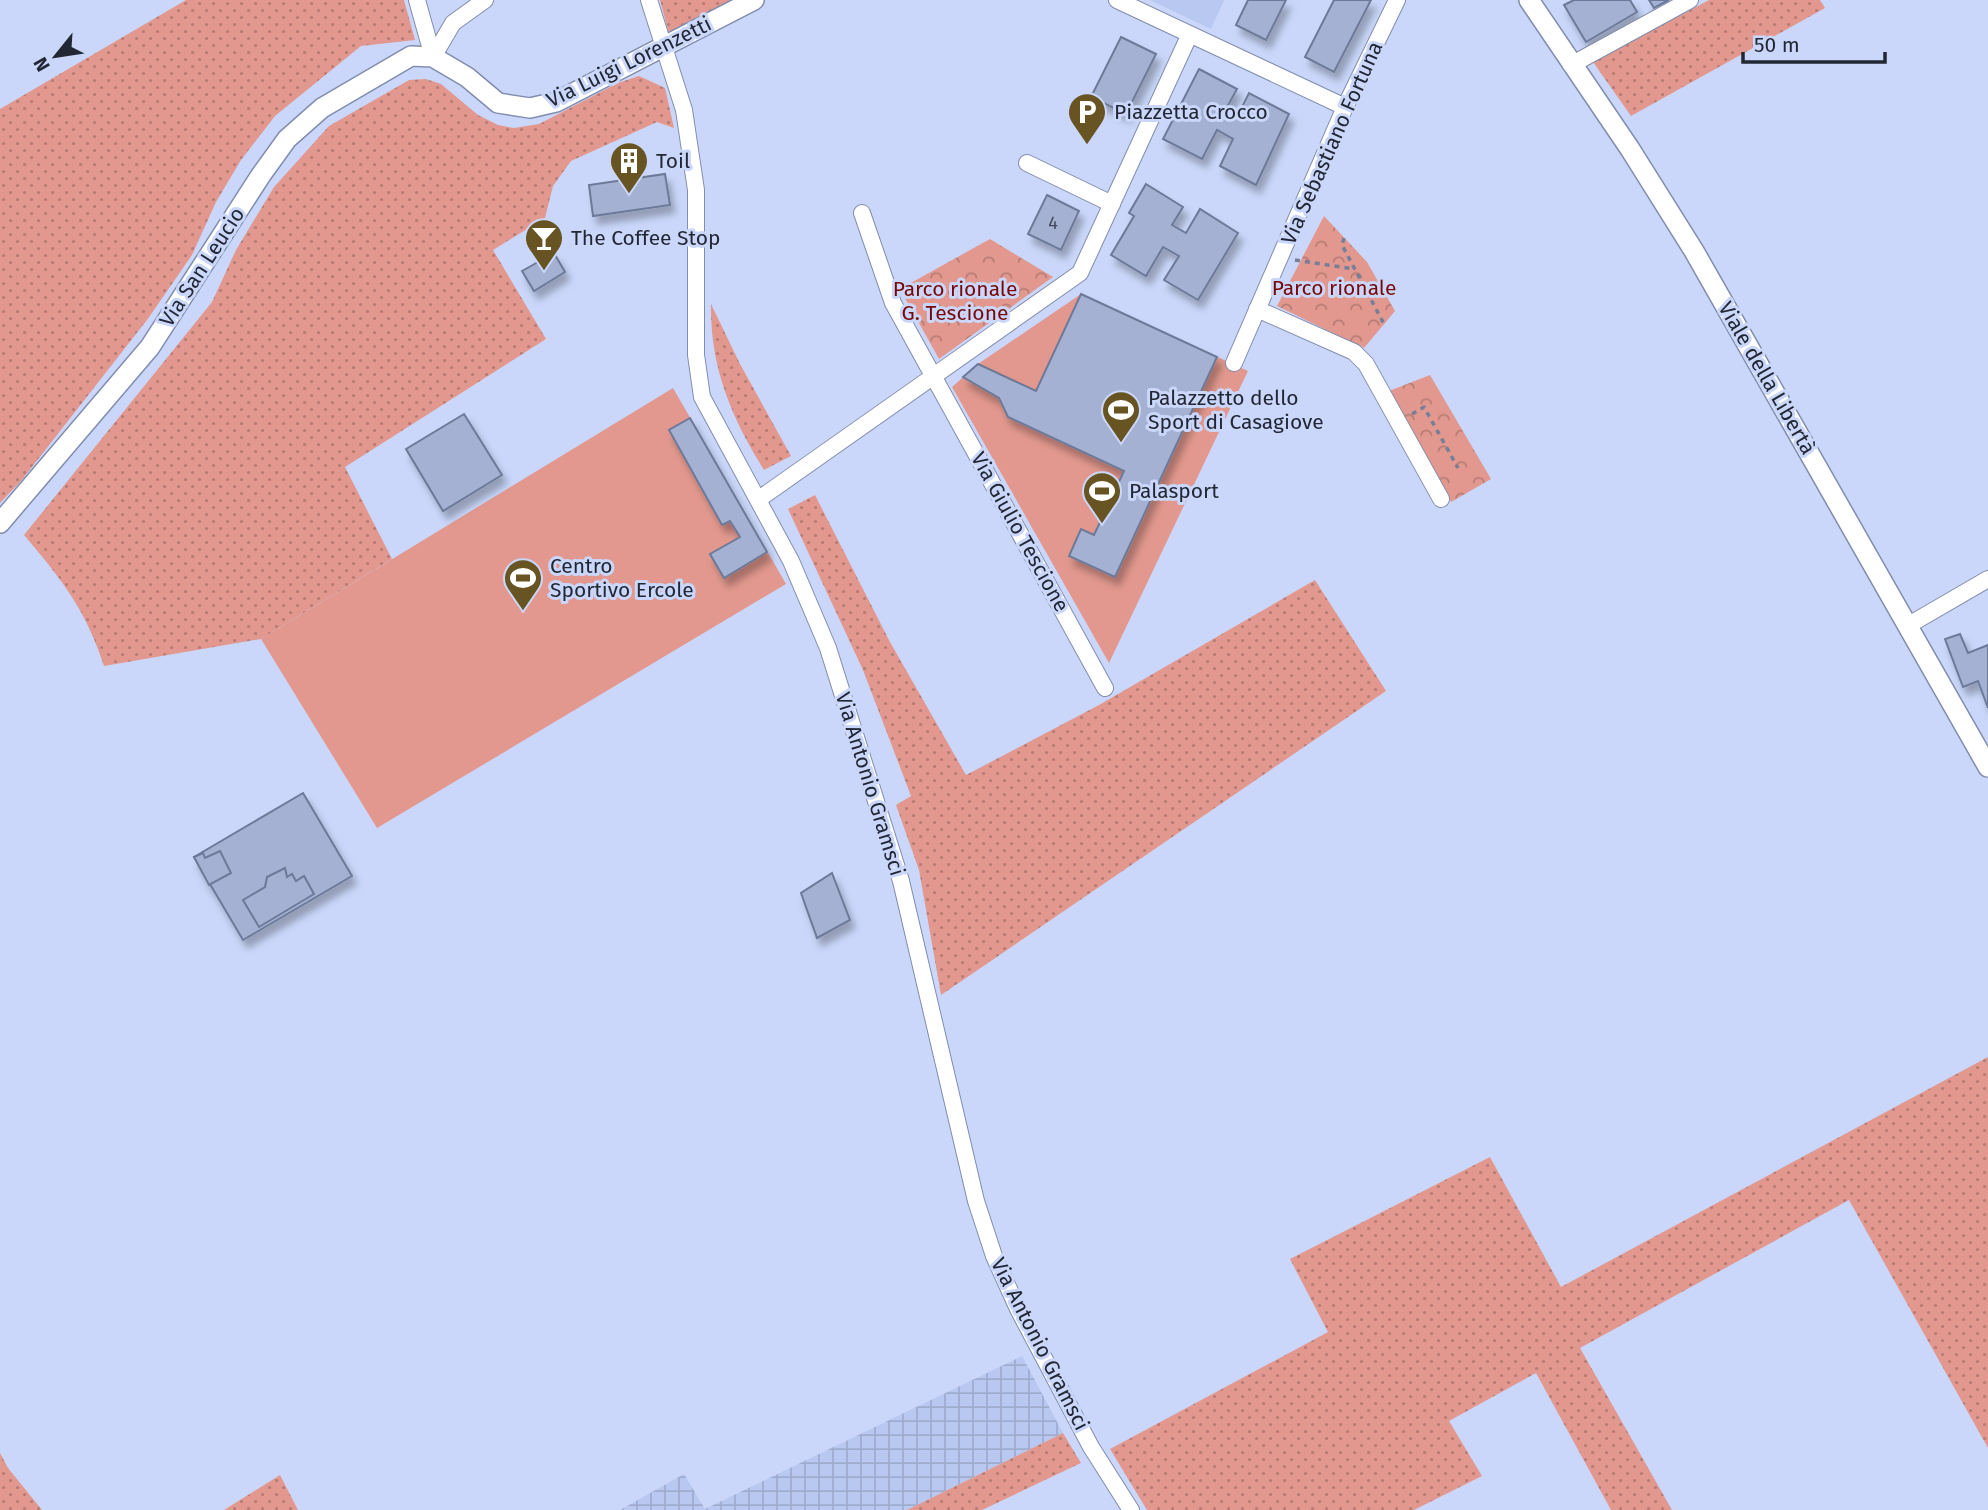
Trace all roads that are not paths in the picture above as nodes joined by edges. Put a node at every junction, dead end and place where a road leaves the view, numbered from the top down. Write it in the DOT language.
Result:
graph roads {
  1 [pos="417,0"];
  2 [pos="485,0"];
  3 [pos="649,0"];
  4 [pos="754,0"];
  5 [pos="1117,0"];
  6 [pos="1397,0"];
  7 [pos="1529,0"];
  8 [pos="1690,0"];
  9 [pos="1189,36"];
  10 [pos="665,47"];
  11 [pos="433,57"];
  12 [pos="1571,65"];
  13 [pos="1345,107"];
  14 [pos="1027,163"];
  15 [pos="1112,204"];
  16 [pos="862,213"];
  17 [pos="1257,309"];
  18 [pos="1234,363"];
  19 [pos="935,377"];
  20 [pos="759,499"];
  21 [pos="1441,499"];
  22 [pos="0,523"];
  23 [pos="1988,579"];
  24 [pos="1908,626"];
  25 [pos="1105,688"];
  26 [pos="1988,767"];
  27 [pos="1131,1510"];
  1 -- 11 [label="street"];
  2 -- 11 [label="street"];
  3 -- 10 [label="street, Via Antonio Gramsci"];
  4 -- 10 [label="street, Via Luigi Lorenzetti"];
  5 -- 9 [label="street"];
  6 -- 13 [label="street, Via Sebastiano Fortuna"];
  7 -- 12 [label="street, Viale della Libertà"];
  8 -- 12 [label="street"];
  9 -- 13 [label="street"];
  9 -- 15 [label="street"];
  10 -- 11 [label="street, Via Luigi Lorenzetti"];
  10 -- 20 [label="street, Via Antonio Gramsci"];
  11 -- 22 [label="street, Via San Leucio"];
  12 -- 24 [label="street, Viale della Libertà"];
  13 -- 17 [label="street, Via Sebastiano Fortuna"];
  14 -- 15 [label="street"];
  15 -- 19 [label="street"];
  16 -- 19 [label="street, Via Giulio Tescione"];
  17 -- 18 [label="street, Via Sebastiano Fortuna"];
  17 -- 21 [label="street"];
  19 -- 20 [label="street"];
  19 -- 25 [label="street, Via Giulio Tescione"];
  20 -- 27 [label="street, Via Antonio Gramsci"];
  23 -- 24 [label="street"];
  24 -- 26 [label="street, Viale della Libertà"];
}
